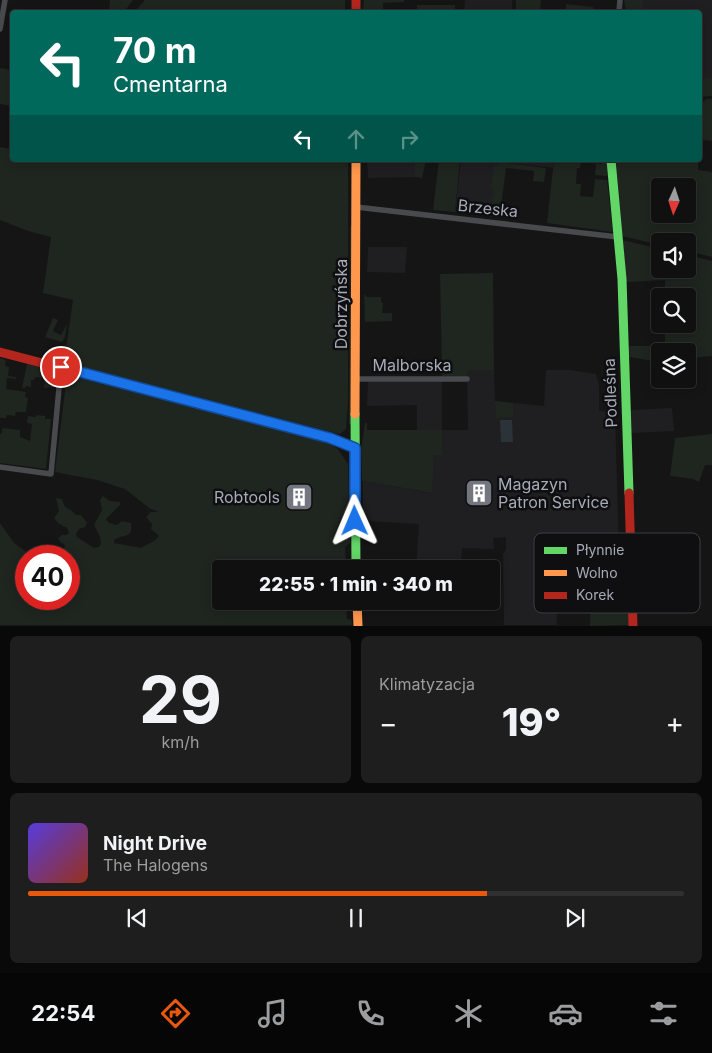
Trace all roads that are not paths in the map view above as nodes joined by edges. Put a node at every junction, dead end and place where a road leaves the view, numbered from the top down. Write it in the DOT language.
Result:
graph roads {
  1 [pos="5,0"];
  2 [pos="0,29"];
  3 [pos="356,162"];
  4 [pos="611,162"];
  5 [pos="356,207"];
  6 [pos="618,237"];
  7 [pos="0,352"];
  8 [pos="61,367"];
  9 [pos="356,379"];
  10 [pos="468,379"];
  11 [pos="355,448"];
  12 [pos="0,467"];
  13 [pos="630,533"];
  14 [pos="356,560"];
  15 [pos="357,610"];
  16 [pos="633,613"];
  17 [pos="358,626"];
  18 [pos="633,626"];
  1 -- 2 [label="street"];
  3 -- 5 [label="street, Dobrzyńska"];
  4 -- 6 [label="street, Podleśna"];
  5 -- 6 [label="street, Brzeska"];
  5 -- 9 [label="street, Dobrzyńska"];
  6 -- 13 [label="street, Podleśna"];
  7 -- 8 [label="street"];
  8 -- 11 [label="street"];
  8 -- 12 [label="street"];
  9 -- 10 [label="street, Malborska"];
  9 -- 11 [label="street, Dobrzyńska"];
  11 -- 14 [label="street, Dobrzyńska"];
  15 -- 17 [label="street"];
  16 -- 18 [label="street, Podleśna"];
}
